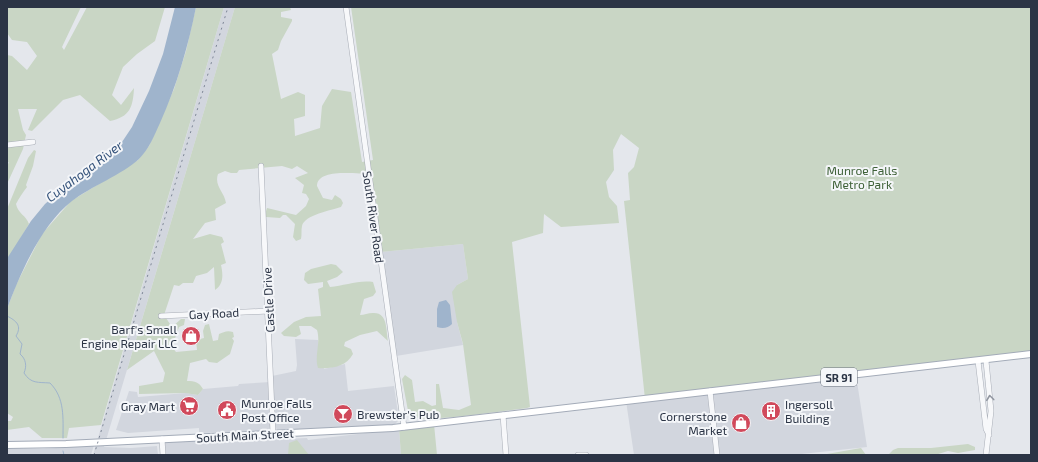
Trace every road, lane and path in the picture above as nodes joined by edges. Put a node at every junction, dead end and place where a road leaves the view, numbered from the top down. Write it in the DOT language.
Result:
graph roads {
  1 [pos="346,7"];
  2 [pos="33,142"];
  3 [pos="7,145"];
  4 [pos="261,166"];
  5 [pos="268,311"];
  6 [pos="160,316"];
  7 [pos="1031,354"];
  8 [pos="978,361"];
  9 [pos="986,361"];
  10 [pos="710,391"];
  11 [pos="503,415"];
  12 [pos="404,427"];
  13 [pos="273,434"];
  14 [pos="989,435"];
  15 [pos="162,439"];
  16 [pos="7,445"];
  17 [pos="163,455"];
  18 [pos="506,455"];
  19 [pos="578,455"];
  20 [pos="586,455"];
  21 [pos="717,455"];
  22 [pos="986,455"];
  1 -- 12 [label="street, South River Road"];
  2 -- 3 [label="street"];
  4 -- 5 [label="street, Castle Drive"];
  5 -- 6 [label="street, Gay Road"];
  5 -- 13 [label="street, Castle Drive"];
  7 -- 9 [label="main road, SR 91"];
  8 -- 9 [label="main road, SR 91"];
  8 -- 10 [label="main road, SR 91"];
  8 -- 14 [label="street"];
  14 -- 9 [label="street, one-way"];
  10 -- 11 [label="main road, SR 91"];
  10 -- 21 [label="street"];
  11 -- 12 [label="main road, South Main Street / SR 91"];
  11 -- 18 [label="street"];
  12 -- 13 [label="main road, South Main Street / SR 91"];
  13 -- 15 [label="main road, South Main Street / SR 91"];
  14 -- 22 [label="street"];
  15 -- 16 [label="main road, SR 91"];
  15 -- 17 [label="street"];
  19 -- 20 [label="street"];
}
